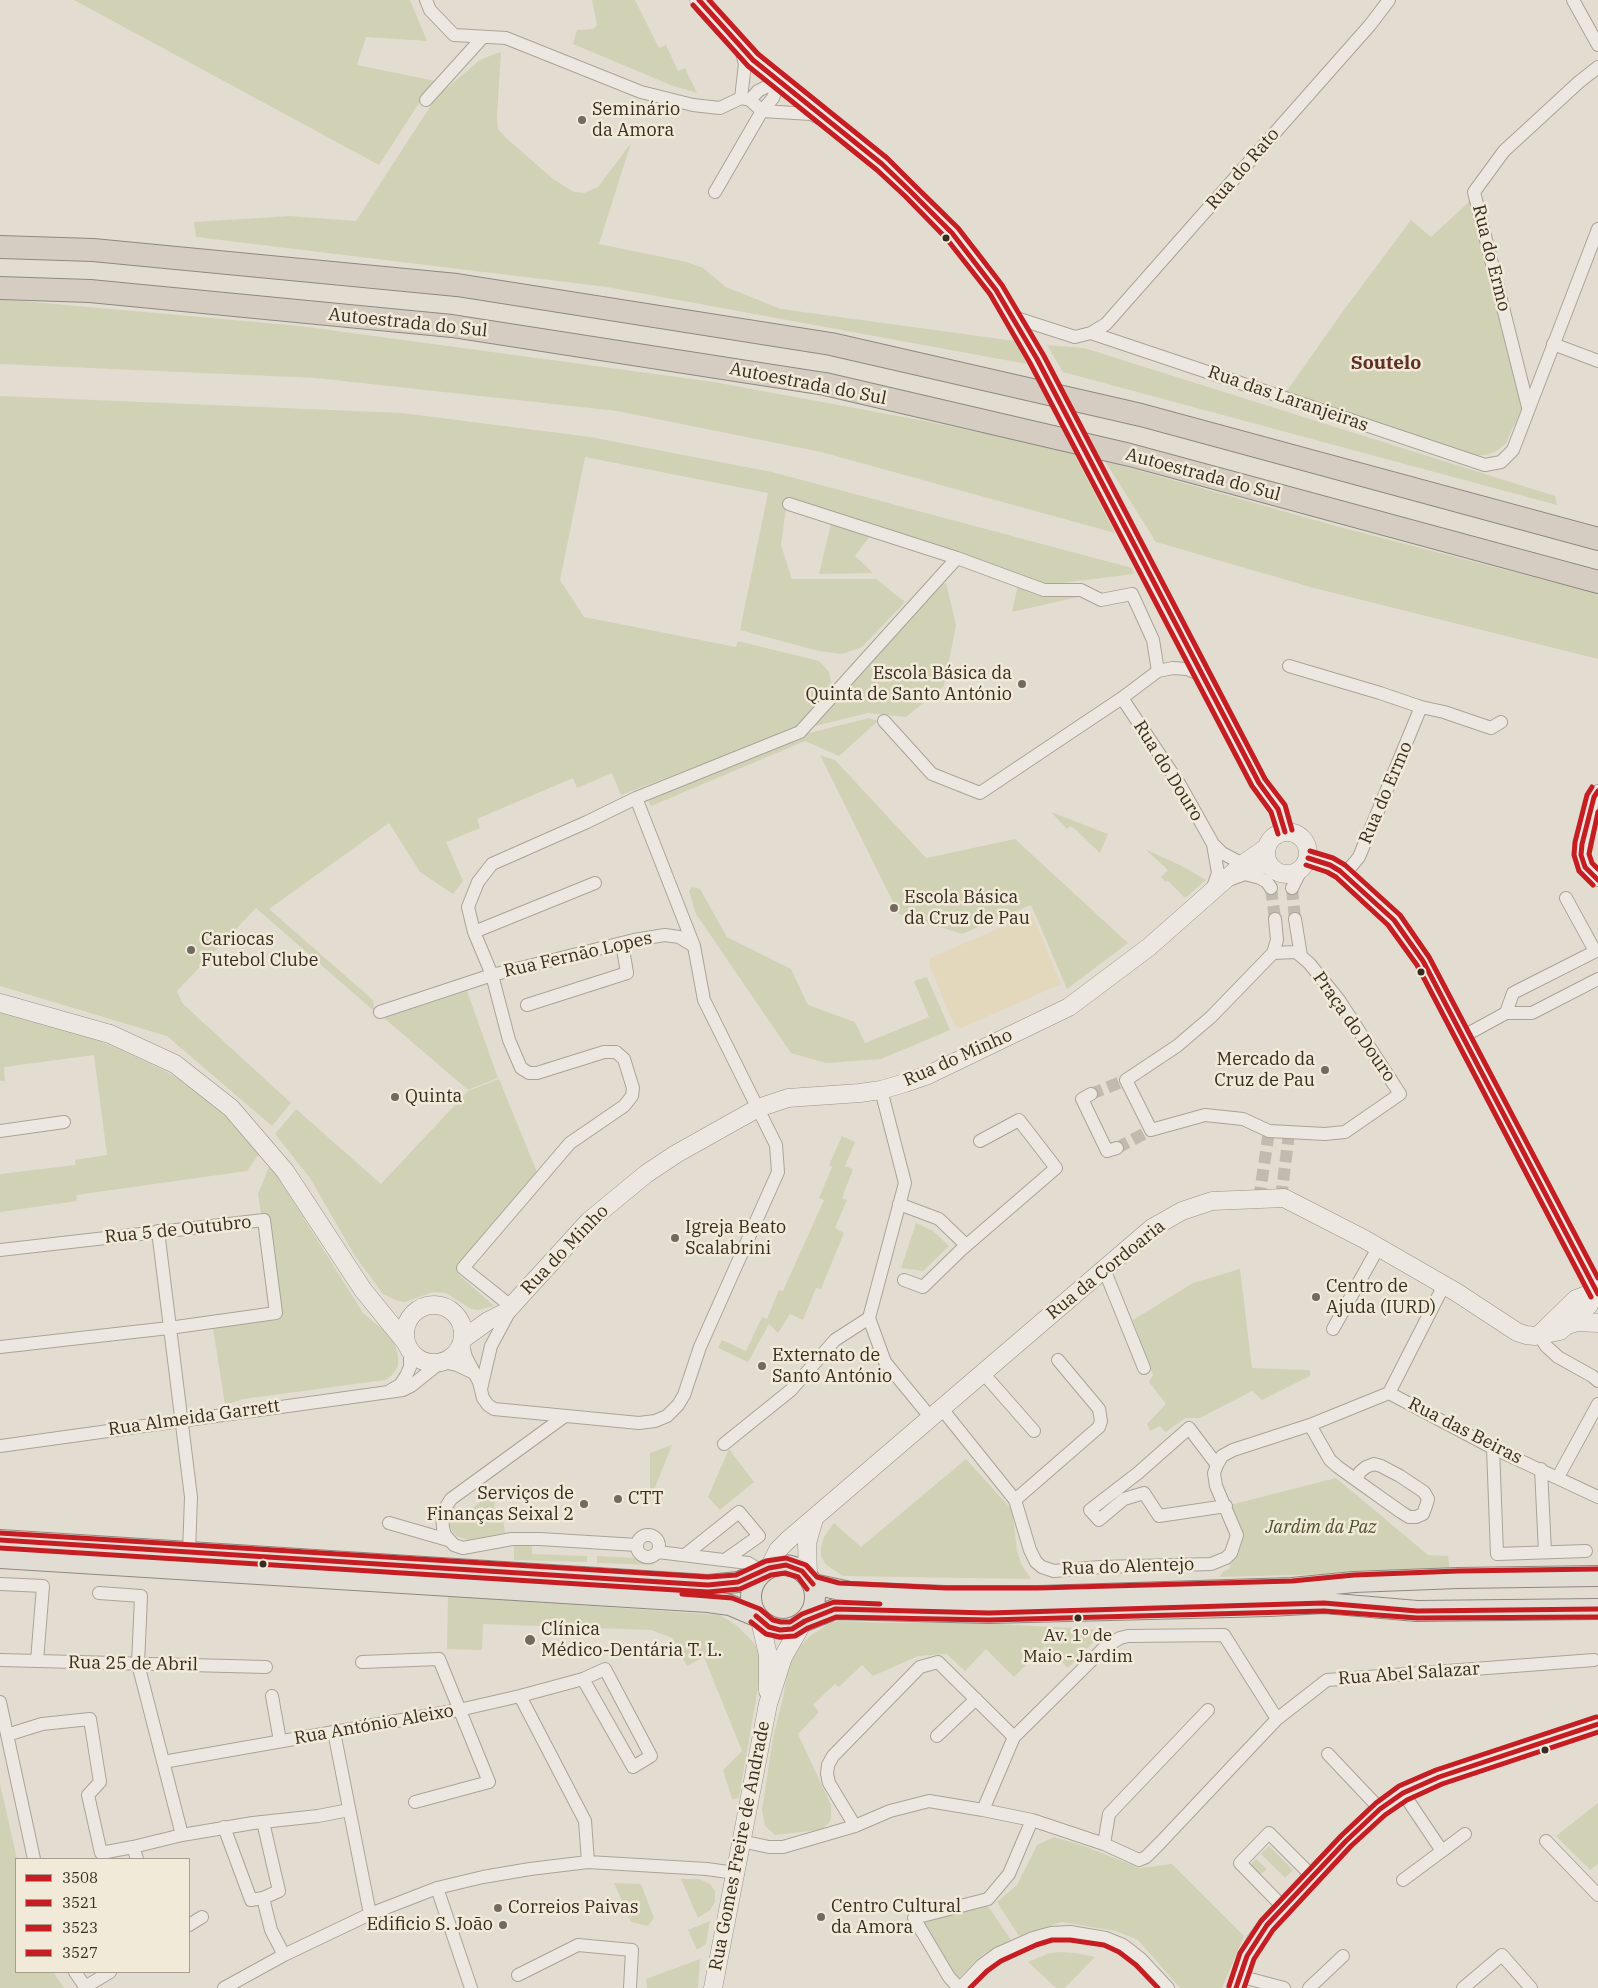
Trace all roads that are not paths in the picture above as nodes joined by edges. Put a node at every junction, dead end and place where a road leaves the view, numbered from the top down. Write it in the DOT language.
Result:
graph roads {
  1 [pos="426,0"];
  2 [pos="699,0"];
  3 [pos="1389,0"];
  4 [pos="1573,0"];
  5 [pos="483,37"];
  6 [pos="1598,46"];
  7 [pos="740,47"];
  8 [pos="1598,67"];
  9 [pos="779,83"];
  10 [pos="746,99"];
  11 [pos="426,100"];
  12 [pos="762,111"];
  13 [pos="834,126"];
  14 [pos="715,192"];
  15 [pos="1598,229"];
  16 [pos="0,247"];
  17 [pos="0,288"];
  18 [pos="1013,317"];
  19 [pos="1091,333"];
  20 [pos="1553,344"];
  21 [pos="1598,361"];
  22 [pos="1528,407"];
  23 [pos="789,504"];
  24 [pos="1598,539"];
  25 [pos="957,558"];
  26 [pos="1598,582"];
  27 [pos="1289,666"];
  28 [pos="1158,671"];
  29 [pos="1202,675"];
  30 [pos="1122,698"];
  31 [pos="1421,707"];
  32 [pos="884,721"];
  33 [pos="1502,722"];
  34 [pos="1598,791"];
  35 [pos="636,798"];
  36 [pos="1285,832"];
  37 [pos="1212,844"];
  38 [pos="1266,848"];
  39 [pos="1304,864"];
  40 [pos="1271,867"];
  41 [pos="1244,869"];
  42 [pos="1344,875"];
  43 [pos="1598,880"];
  44 [pos="595,883"];
  45 [pos="1218,887"];
  46 [pos="1271,888"];
  47 [pos="1292,888"];
  48 [pos="1566,898"];
  49 [pos="1276,919"];
  50 [pos="1295,919"];
  51 [pos="474,932"];
  52 [pos="622,943"];
  53 [pos="694,946"];
  54 [pos="1596,950"];
  55 [pos="1274,953"];
  56 [pos="1301,956"];
  57 [pos="492,975"];
  58 [pos="1598,979"];
  59 [pos="0,1003"];
  60 [pos="527,1005"];
  61 [pos="380,1012"];
  62 [pos="1506,1013"];
  63 [pos="1462,1037"];
  64 [pos="881,1090"];
  65 [pos="1091,1094"];
  66 [pos="758,1108"];
  67 [pos="64,1122"];
  68 [pos="0,1131"];
  69 [pos="980,1141"];
  70 [pos="1117,1148"];
  71 [pos="899,1204"];
  72 [pos="158,1231"];
  73 [pos="966,1245"];
  74 [pos="1378,1248"];
  75 [pos="0,1250"];
  76 [pos="1104,1269"];
  77 [pos="904,1280"];
  78 [pos="1444,1285"];
  79 [pos="1597,1293"];
  80 [pos="374,1302"];
  81 [pos="425,1307"];
  82 [pos="512,1307"];
  83 [pos="454,1313"];
  84 [pos="869,1318"];
  85 [pos="488,1321"];
  86 [pos="1598,1323"];
  87 [pos="1568,1326"];
  88 [pos="169,1328"];
  89 [pos="1333,1329"];
  90 [pos="1539,1335"];
  91 [pos="463,1340"];
  92 [pos="0,1347"];
  93 [pos="409,1347"];
  94 [pos="1058,1360"];
  95 [pos="442,1362"];
  96 [pos="1144,1368"];
  97 [pos="474,1373"];
  98 [pos="983,1373"];
  99 [pos="1598,1381"];
  100 [pos="481,1389"];
  101 [pos="388,1391"];
  102 [pos="1388,1393"];
  103 [pos="1598,1404"];
  104 [pos="937,1413"];
  105 [pos="565,1416"];
  106 [pos="182,1420"];
  107 [pos="1310,1425"];
  108 [pos="1034,1431"];
  109 [pos="724,1444"];
  110 [pos="0,1446"];
  111 [pos="1493,1448"];
  112 [pos="1217,1464"];
  113 [pos="1541,1469"];
  114 [pos="1558,1477"];
  115 [pos="1356,1480"];
  116 [pos="1598,1497"];
  117 [pos="1015,1500"];
  118 [pos="1226,1506"];
  119 [pos="812,1521"];
  120 [pos="389,1523"];
  121 [pos="0,1540"];
  122 [pos="448,1540"];
  123 [pos="1586,1551"];
  124 [pos="1545,1552"];
  125 [pos="189,1553"];
  126 [pos="685,1555"];
  127 [pos="0,1558"];
  128 [pos="726,1560"];
  129 [pos="766,1570"];
  130 [pos="1598,1576"];
  131 [pos="810,1580"];
  132 [pos="0,1584"];
  133 [pos="1598,1585"];
  134 [pos="1292,1588"];
  135 [pos="99,1593"];
  136 [pos="1598,1598"];
  137 [pos="1324,1603"];
  138 [pos="1598,1609"];
  139 [pos="758,1618"];
  140 [pos="804,1622"];
  141 [pos="0,1660"];
  142 [pos="1594,1660"];
  143 [pos="37,1661"];
  144 [pos="362,1662"];
  145 [pos="138,1664"];
  146 [pos="266,1667"];
  147 [pos="584,1679"];
  148 [pos="272,1696"];
  149 [pos="520,1696"];
  150 [pos="976,1699"];
  151 [pos="0,1702"];
  152 [pos="768,1704"];
  153 [pos="459,1710"];
  154 [pos="1208,1710"];
  155 [pos="1277,1719"];
  156 [pos="1598,1724"];
  157 [pos="334,1732"];
  158 [pos="7,1735"];
  159 [pos="937,1736"];
  160 [pos="1014,1737"];
  161 [pos="280,1741"];
  162 [pos="1328,1754"];
  163 [pos="163,1762"];
  164 [pos="1403,1793"];
  165 [pos="415,1802"];
  166 [pos="1380,1809"];
  167 [pos="349,1810"];
  168 [pos="984,1810"];
  169 [pos="1032,1820"];
  170 [pos="263,1822"];
  171 [pos="854,1826"];
  172 [pos="224,1827"];
  173 [pos="1465,1834"];
  174 [pos="182,1835"];
  175 [pos="741,1841"];
  176 [pos="1546,1841"];
  177 [pos="1104,1844"];
  178 [pos="1442,1851"];
  179 [pos="135,1853"];
  180 [pos="34,1858"];
  181 [pos="588,1862"];
  182 [pos="735,1873"];
  183 [pos="1313,1876"];
  184 [pos="1403,1880"];
  185 [pos="437,1888"];
  186 [pos="1597,1893"];
  187 [pos="263,1898"];
  188 [pos="1283,1907"];
  189 [pos="370,1914"];
  190 [pos="202,1917"];
  191 [pos="190,1924"];
  192 [pos="284,1955"];
  193 [pos="1342,1956"];
  194 [pos="77,1973"];
  195 [pos="108,1973"];
  196 [pos="518,1975"];
  197 [pos="1238,1982"];
  198 [pos="465,1986"];
  199 [pos="86,1987"];
  200 [pos="224,1988"];
  201 [pos="630,1988"];
  202 [pos="713,1988"];
  203 [pos="960,1988"];
  204 [pos="1168,1988"];
  205 [pos="1284,1988"];
  206 [pos="1309,1988"];
  207 [pos="1464,1988"];
  208 [pos="1531,1988"];
  1 -- 5 [label="street"];
  2 -- 7 [label="street"];
  3 -- 19 [label="street, Rua do Rato"];
  4 -- 6 [label="street"];
  5 -- 10 [label="street"];
  5 -- 11 [label="street"];
  7 -- 9 [label="street"];
  7 -- 10 [label="street"];
  8 -- 22 [label="street, Rua do Ermo"];
  9 -- 10 [label="street"];
  9 -- 12 [label="street"];
  9 -- 13 [label="street"];
  10 -- 12 [label="street"];
  12 -- 13 [label="street"];
  12 -- 14 [label="street"];
  13 -- 18 [label="street"];
  15 -- 20 [label="street"];
  16 -- 24 [label="highway"];
  17 -- 26 [label="highway, Autoestrada do Sul"];
  18 -- 19 [label="street"];
  18 -- 29 [label="street, bridge"];
  19 -- 22 [label="street, Rua das Laranjeiras"];
  20 -- 21 [label="street"];
  20 -- 22 [label="street"];
  23 -- 25 [label="street"];
  25 -- 28 [label="street"];
  25 -- 35 [label="street"];
  27 -- 31 [label="street"];
  28 -- 29 [label="street"];
  28 -- 30 [label="street"];
  29 -- 36 [label="street"];
  30 -- 32 [label="street"];
  30 -- 37 [label="street, Rua do Douro"];
  31 -- 33 [label="street"];
  31 -- 42 [label="street, Rua do Ermo"];
  34 -- 43 [label="street"];
  35 -- 51 [label="street"];
  35 -- 53 [label="street"];
  36 -- 38 [label="street"];
  36 -- 39 [label="street"];
  37 -- 41 [label="street"];
  37 -- 45 [label="street"];
  38 -- 40 [label="street"];
  38 -- 41 [label="street, Rua do Minho"];
  39 -- 40 [label="street"];
  39 -- 42 [label="street"];
  39 -- 47 [label="street"];
  40 -- 41 [label="street"];
  41 -- 45 [label="street, Rua do Minho"];
  41 -- 46 [label="street"];
  42 -- 63 [label="street"];
  44 -- 51 [label="street"];
  45 -- 64 [label="street, Rua do Minho"];
  48 -- 54 [label="street"];
  49 -- 55 [label="street"];
  50 -- 56 [label="street"];
  51 -- 57 [label="street"];
  52 -- 53 [label="street, Rua Fernão Lopes"];
  52 -- 57 [label="street, Rua Fernão Lopes"];
  52 -- 60 [label="street"];
  53 -- 66 [label="street"];
  54 -- 62 [label="street"];
  55 -- 56 [label="street, Praça do Douro"];
  55 -- 56 [label="street, Praça do Douro"];
  57 -- 61 [label="street, Rua Fernão Lopes"];
  57 -- 82 [label="street"];
  58 -- 62 [label="street"];
  59 -- 80 [label="street"];
  62 -- 63 [label="street"];
  63 -- 79 [label="street"];
  64 -- 66 [label="street, Rua do Minho"];
  64 -- 71 [label="street"];
  65 -- 70 [label="street"];
  66 -- 82 [label="street, Rua do Minho"];
  66 -- 105 [label="street"];
  67 -- 68 [label="street"];
  69 -- 73 [label="street"];
  71 -- 73 [label="street"];
  71 -- 84 [label="street"];
  72 -- 75 [label="street, Rua 5 de Outubro"];
  72 -- 88 [label="street"];
  72 -- 88 [label="street, Rua 5 de Outubro"];
  73 -- 77 [label="street"];
  74 -- 76 [label="street, Rua da Cordoaria"];
  74 -- 78 [label="street, Rua da Cordoaria"];
  74 -- 89 [label="street"];
  76 -- 96 [label="street"];
  76 -- 98 [label="street, Rua da Cordoaria"];
  78 -- 90 [label="street, Rua da Cordoaria"];
  78 -- 102 [label="street"];
  79 -- 87 [label="street"];
  79 -- 90 [label="street"];
  80 -- 81 [label="street"];
  80 -- 93 [label="street"];
  81 -- 83 [label="street"];
  81 -- 93 [label="street"];
  82 -- 85 [label="street, Rua do Minho"];
  82 -- 100 [label="street"];
  83 -- 85 [label="street"];
  83 -- 91 [label="street"];
  84 -- 104 [label="street, Rua do Alentejo"];
  84 -- 109 [label="street"];
  85 -- 91 [label="street, Rua do Minho"];
  86 -- 87 [label="street"];
  87 -- 90 [label="street"];
  88 -- 92 [label="street"];
  88 -- 106 [label="street"];
  90 -- 99 [label="street"];
  91 -- 95 [label="street"];
  91 -- 97 [label="street"];
  93 -- 95 [label="street"];
  93 -- 101 [label="street"];
  94 -- 117 [label="street"];
  95 -- 97 [label="street"];
  95 -- 101 [label="street, Rua Almeida Garrett"];
  97 -- 100 [label="street"];
  98 -- 104 [label="street, Rua da Cordoaria"];
  98 -- 108 [label="street"];
  100 -- 105 [label="street"];
  101 -- 106 [label="street, Rua Almeida Garrett"];
  102 -- 107 [label="street"];
  102 -- 111 [label="street, Rua das Beiras"];
  103 -- 114 [label="street"];
  104 -- 117 [label="street, Rua do Alentejo"];
  104 -- 119 [label="street, Rua da Cordoaria"];
  105 -- 122 [label="street"];
  106 -- 110 [label="street, Rua Almeida Garrett"];
  106 -- 125 [label="street"];
  107 -- 112 [label="street"];
  107 -- 115 [label="street"];
  111 -- 113 [label="street, Rua das Beiras"];
  111 -- 124 [label="street"];
  112 -- 118 [label="street, Rua do Alentejo"];
  112 -- 118 [label="street"];
  113 -- 114 [label="street, Rua das Beiras"];
  113 -- 124 [label="street, Rua das Beiras"];
  114 -- 116 [label="street, Rua das Beiras"];
  115 -- 115 [label="street"];
  117 -- 118 [label="street, Rua do Alentejo"];
  119 -- 129 [label="street, Rua da Cordoaria"];
  119 -- 131 [label="street"];
  120 -- 122 [label="street"];
  121 -- 125 [label="main road"];
  122 -- 126 [label="street"];
  123 -- 124 [label="street"];
  125 -- 129 [label="main road"];
  126 -- 128 [label="street"];
  126 -- 128 [label="street"];
  127 -- 139 [label="main road"];
  128 -- 129 [label="street"];
  129 -- 131 [label="main road"];
  129 -- 139 [label="main road"];
  130 -- 134 [label="main road"];
  131 -- 134 [label="main road"];
  131 -- 140 [label="main road"];
  132 -- 143 [label="street"];
  133 -- 134 [label="main road"];
  135 -- 145 [label="street"];
  136 -- 137 [label="main road"];
  137 -- 138 [label="main road"];
  137 -- 140 [label="main road"];
  139 -- 140 [label="main road"];
  139 -- 152 [label="street"];
  140 -- 152 [label="street"];
  141 -- 143 [label="street, Rua 25 de Abril"];
  142 -- 155 [label="street, Rua Abel Salazar"];
  143 -- 145 [label="street, Rua 25 de Abril"];
  144 -- 153 [label="street"];
  145 -- 146 [label="street, Rua 25 de Abril"];
  145 -- 163 [label="street"];
  147 -- 147 [label="street, Rua António Aleixo"];
  147 -- 149 [label="street, Rua António Aleixo"];
  148 -- 161 [label="street"];
  149 -- 153 [label="street, Rua António Aleixo"];
  149 -- 181 [label="street"];
  150 -- 159 [label="street"];
  150 -- 160 [label="street"];
  150 -- 171 [label="street"];
  151 -- 158 [label="street"];
  152 -- 175 [label="street, Rua Gomes Freire de Andrade"];
  153 -- 157 [label="street, Rua António Aleixo"];
  153 -- 165 [label="street"];
  154 -- 177 [label="street"];
  155 -- 160 [label="street"];
  155 -- 177 [label="street, Rua Abel Salazar"];
  156 -- 164 [label="street"];
  157 -- 161 [label="street, Rua António Aleixo"];
  157 -- 167 [label="street"];
  158 -- 179 [label="street"];
  158 -- 180 [label="street"];
  160 -- 168 [label="street"];
  161 -- 163 [label="street, Rua António Aleixo"];
  162 -- 166 [label="street"];
  163 -- 174 [label="street"];
  164 -- 166 [label="street"];
  164 -- 178 [label="street"];
  166 -- 183 [label="street"];
  167 -- 170 [label="street"];
  167 -- 189 [label="street"];
  168 -- 169 [label="street"];
  168 -- 171 [label="street"];
  169 -- 177 [label="street"];
  169 -- 203 [label="street"];
  170 -- 172 [label="street"];
  170 -- 187 [label="street"];
  171 -- 175 [label="street"];
  172 -- 174 [label="street"];
  172 -- 187 [label="street"];
  173 -- 178 [label="street"];
  174 -- 179 [label="street"];
  175 -- 182 [label="street, Rua Gomes Freire de Andrade"];
  176 -- 186 [label="street"];
  178 -- 184 [label="street"];
  181 -- 182 [label="street"];
  181 -- 185 [label="street"];
  182 -- 202 [label="street, Rua Gomes Freire de Andrade"];
  183 -- 188 [label="street"];
  183 -- 188 [label="street"];
  185 -- 189 [label="street"];
  185 -- 198 [label="street"];
  187 -- 192 [label="street"];
  188 -- 197 [label="street"];
  189 -- 192 [label="street"];
  190 -- 191 [label="street"];
  192 -- 200 [label="street"];
  193 -- 206 [label="street"];
  194 -- 199 [label="street"];
  195 -- 199 [label="street"];
  196 -- 201 [label="street"];
  197 -- 205 [label="street"];
  203 -- 204 [label="street"];
  207 -- 208 [label="street"];
}
